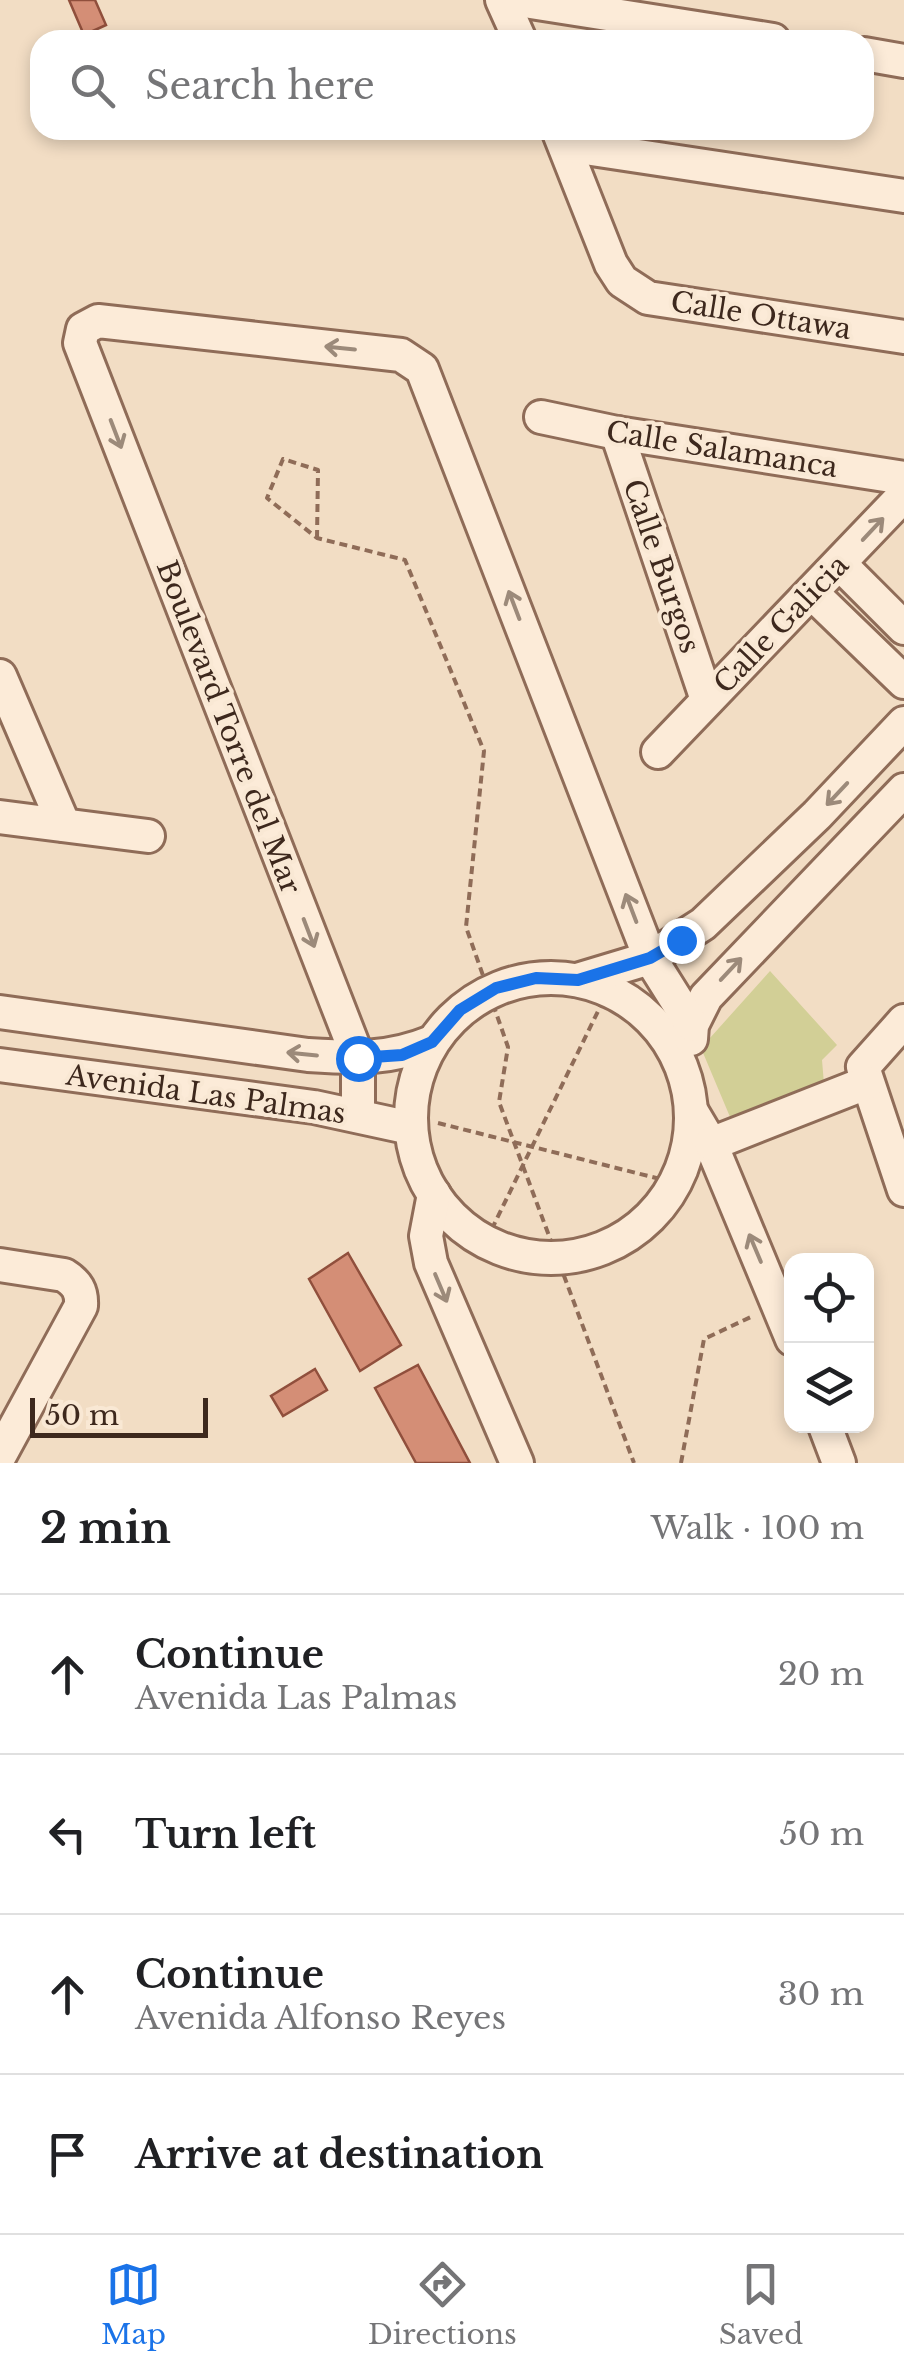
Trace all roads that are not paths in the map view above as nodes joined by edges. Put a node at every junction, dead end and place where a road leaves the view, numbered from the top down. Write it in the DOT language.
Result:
graph roads {
  1 [pos="502,0"];
  2 [pos="518,0"];
  3 [pos="516,30"];
  4 [pos="709,30"];
  5 [pos="874,56"];
  6 [pos="904,60"];
  7 [pos="563,140"];
  8 [pos="574,140"];
  9 [pos="904,196"];
  10 [pos="904,337"];
  11 [pos="541,417"];
  12 [pos="617,433"];
  13 [pos="904,478"];
  14 [pos="904,496"];
  15 [pos="840,564"];
  16 [pos="812,593"];
  17 [pos="904,628"];
  18 [pos="0,676"];
  19 [pos="904,682"];
  20 [pos="708,700"];
  21 [pos="904,723"];
  22 [pos="658,752"];
  23 [pos="904,790"];
  24 [pos="0,817"];
  25 [pos="64,826"];
  26 [pos="148,836"];
  27 [pos="650,958"];
  28 [pos="593,985"];
  29 [pos="0,1012"];
  30 [pos="904,1021"];
  31 [pos="692,1025"];
  32 [pos="432,1042"];
  33 [pos="358,1058"];
  34 [pos="0,1065"];
  35 [pos="865,1074"];
  36 [pos="690,1100"];
  37 [pos="358,1116"];
  38 [pos="411,1123"];
  39 [pos="711,1144"];
  40 [pos="901,1172"];
  41 [pos="434,1194"];
  42 [pos="0,1265"];
  43 [pos="784,1319"];
  44 [pos="828,1433"];
  45 [pos="0,1455"];
  46 [pos="517,1463"];
  47 [pos="840,1463"];
  1 -- 3 [label="street"];
  2 -- 4 [label="street"];
  5 -- 6 [label="street"];
  7 -- 10 [label="street, Calle Ottawa"];
  8 -- 9 [label="street"];
  11 -- 12 [label="street, Calle Salamanca"];
  12 -- 13 [label="street, Calle Salamanca"];
  12 -- 20 [label="street, Calle Burgos"];
  15 -- 14 [label="street, Calle Galicia, one-way"];
  15 -- 16 [label="street, Calle Galicia"];
  15 -- 17 [label="street"];
  16 -- 19 [label="street"];
  16 -- 20 [label="street, Calle Galicia"];
  18 -- 25 [label="street"];
  20 -- 22 [label="street, Calle Galicia"];
  21 -- 27 [label="street, one-way"];
  31 -- 23 [label="street, one-way"];
  24 -- 25 [label="street"];
  25 -- 26 [label="street"];
  27 -- 28 [label="street"];
  27 -- 31 [label="street"];
  27 -- 33 [label="street, Boulevard Torre del Mar, one-way"];
  28 -- 32 [label="street"];
  28 -- 36 [label="street"];
  33 -- 29 [label="street, Avenida Las Palmas, one-way"];
  30 -- 35 [label="street"];
  31 -- 36 [label="street"];
  32 -- 33 [label="street, Avenida Las Palmas"];
  32 -- 38 [label="street"];
  33 -- 37 [label="street, Boulevard Torre del Mar"];
  34 -- 37 [label="street, Avenida Las Palmas"];
  35 -- 39 [label="street"];
  35 -- 40 [label="street"];
  36 -- 39 [label="street"];
  36 -- 41 [label="street"];
  37 -- 38 [label="street, Avenida Las Palmas"];
  38 -- 41 [label="street"];
  43 -- 39 [label="street, one-way"];
  41 -- 46 [label="street, one-way"];
  42 -- 45 [label="street"];
  44 -- 47 [label="street"];
}
